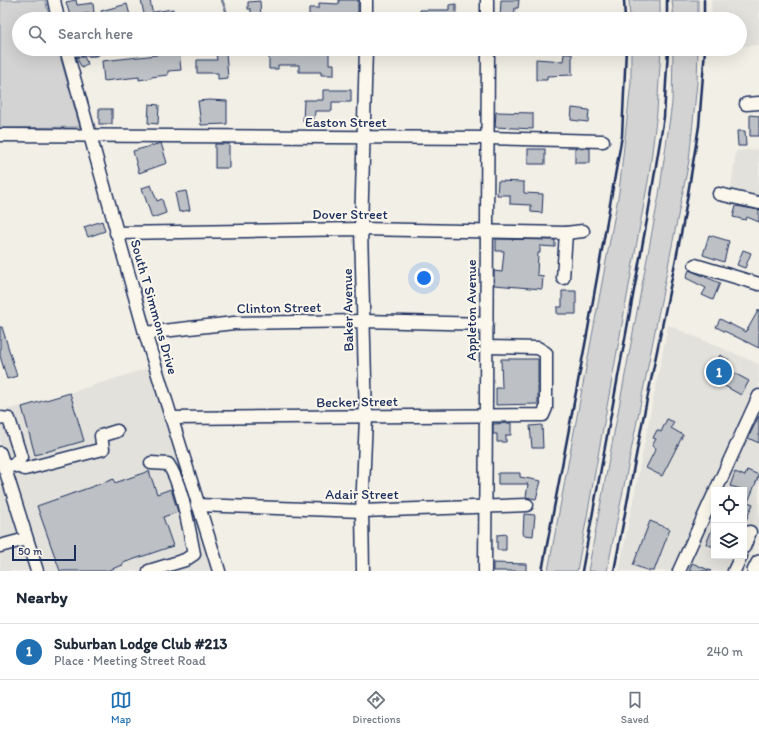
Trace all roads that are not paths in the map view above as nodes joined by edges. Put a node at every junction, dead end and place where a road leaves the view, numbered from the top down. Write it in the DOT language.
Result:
graph roads {
  1 [pos="54,0"];
  2 [pos="366,0"];
  3 [pos="487,0"];
  4 [pos="57,12"];
  5 [pos="366,12"];
  6 [pos="487,12"];
  7 [pos="68,56"];
  8 [pos="366,56"];
  9 [pos="488,56"];
  10 [pos="759,103"];
  11 [pos="746,104"];
  12 [pos="0,134"];
  13 [pos="89,135"];
  14 [pos="364,137"];
  15 [pos="488,138"];
  16 [pos="603,141"];
  17 [pos="719,194"];
  18 [pos="759,203"];
  19 [pos="361,229"];
  20 [pos="486,230"];
  21 [pos="583,231"];
  22 [pos="116,232"];
  23 [pos="566,233"];
  24 [pos="695,265"];
  25 [pos="563,278"];
  26 [pos="759,284"];
  27 [pos="364,321"];
  28 [pos="487,324"];
  29 [pos="145,332"];
  30 [pos="486,347"];
  31 [pos="759,396"];
  32 [pos="486,415"];
  33 [pos="0,418"];
  34 [pos="171,418"];
  35 [pos="366,418"];
  36 [pos="117,431"];
  37 [pos="0,453"];
  38 [pos="151,463"];
  39 [pos="9,466"];
  40 [pos="717,487"];
  41 [pos="197,505"];
  42 [pos="527,506"];
  43 [pos="485,508"];
  44 [pos="711,508"];
  45 [pos="362,511"];
  46 [pos="708,521"];
  47 [pos="26,539"];
  48 [pos="0,546"];
  49 [pos="740,559"];
  50 [pos="759,563"];
  51 [pos="36,571"];
  52 [pos="149,571"];
  53 [pos="219,571"];
  54 [pos="362,571"];
  55 [pos="485,571"];
  56 [pos="679,571"];
  57 [pos="734,571"];
  58 [pos="755,571"];
  1 -- 4 [label="street"];
  2 -- 5 [label="street"];
  3 -- 6 [label="street"];
  7 -- 13 [label="street, South T Simmons Drive"];
  8 -- 14 [label="street, Baker Avenue"];
  9 -- 15 [label="street, Appleton Avenue"];
  10 -- 11 [label="street"];
  12 -- 13 [label="street, Easton Street"];
  13 -- 14 [label="street, Easton Street"];
  13 -- 22 [label="street, South T Simmons Drive"];
  14 -- 15 [label="street, Easton Street"];
  14 -- 19 [label="street, Baker Avenue"];
  15 -- 16 [label="street, Easton Street"];
  15 -- 20 [label="street, Appleton Avenue"];
  17 -- 18 [label="street"];
  19 -- 20 [label="street, Dover Street"];
  19 -- 22 [label="street, Dover Street"];
  19 -- 27 [label="street, Baker Avenue"];
  20 -- 23 [label="street, Dover Street"];
  20 -- 28 [label="street, Appleton Avenue"];
  21 -- 23 [label="street, Dover Street"];
  22 -- 29 [label="street, South T Simmons Drive"];
  23 -- 25 [label="street"];
  24 -- 26 [label="street"];
  27 -- 28 [label="street, Clinton Street"];
  27 -- 29 [label="street, Clinton Street"];
  27 -- 35 [label="street, Baker Avenue"];
  28 -- 30 [label="street, Appleton Avenue"];
  29 -- 34 [label="street, South T Simmons Drive"];
  30 -- 32 [label="street, Appleton Avenue"];
  30 -- 32 [label="street, Becker Street"];
  31 -- 40 [label="street"];
  32 -- 35 [label="street, Becker Street"];
  32 -- 43 [label="street, Appleton Avenue"];
  33 -- 39 [label="street"];
  34 -- 35 [label="street, Becker Street"];
  34 -- 41 [label="street, South T Simmons Drive"];
  35 -- 45 [label="street, Baker Avenue"];
  36 -- 39 [label="street"];
  37 -- 39 [label="street"];
  38 -- 52 [label="street"];
  39 -- 47 [label="street"];
  41 -- 45 [label="street, Adair Street"];
  41 -- 53 [label="street, South T Simmons Drive"];
  42 -- 43 [label="street, Adair Street"];
  43 -- 45 [label="street, Adair Street"];
  43 -- 55 [label="street, Appleton Avenue"];
  44 -- 46 [label="street"];
  45 -- 54 [label="street, Baker Avenue"];
  46 -- 56 [label="street"];
  47 -- 48 [label="street"];
  47 -- 51 [label="street"];
  49 -- 57 [label="street"];
  50 -- 58 [label="main road"];
}
